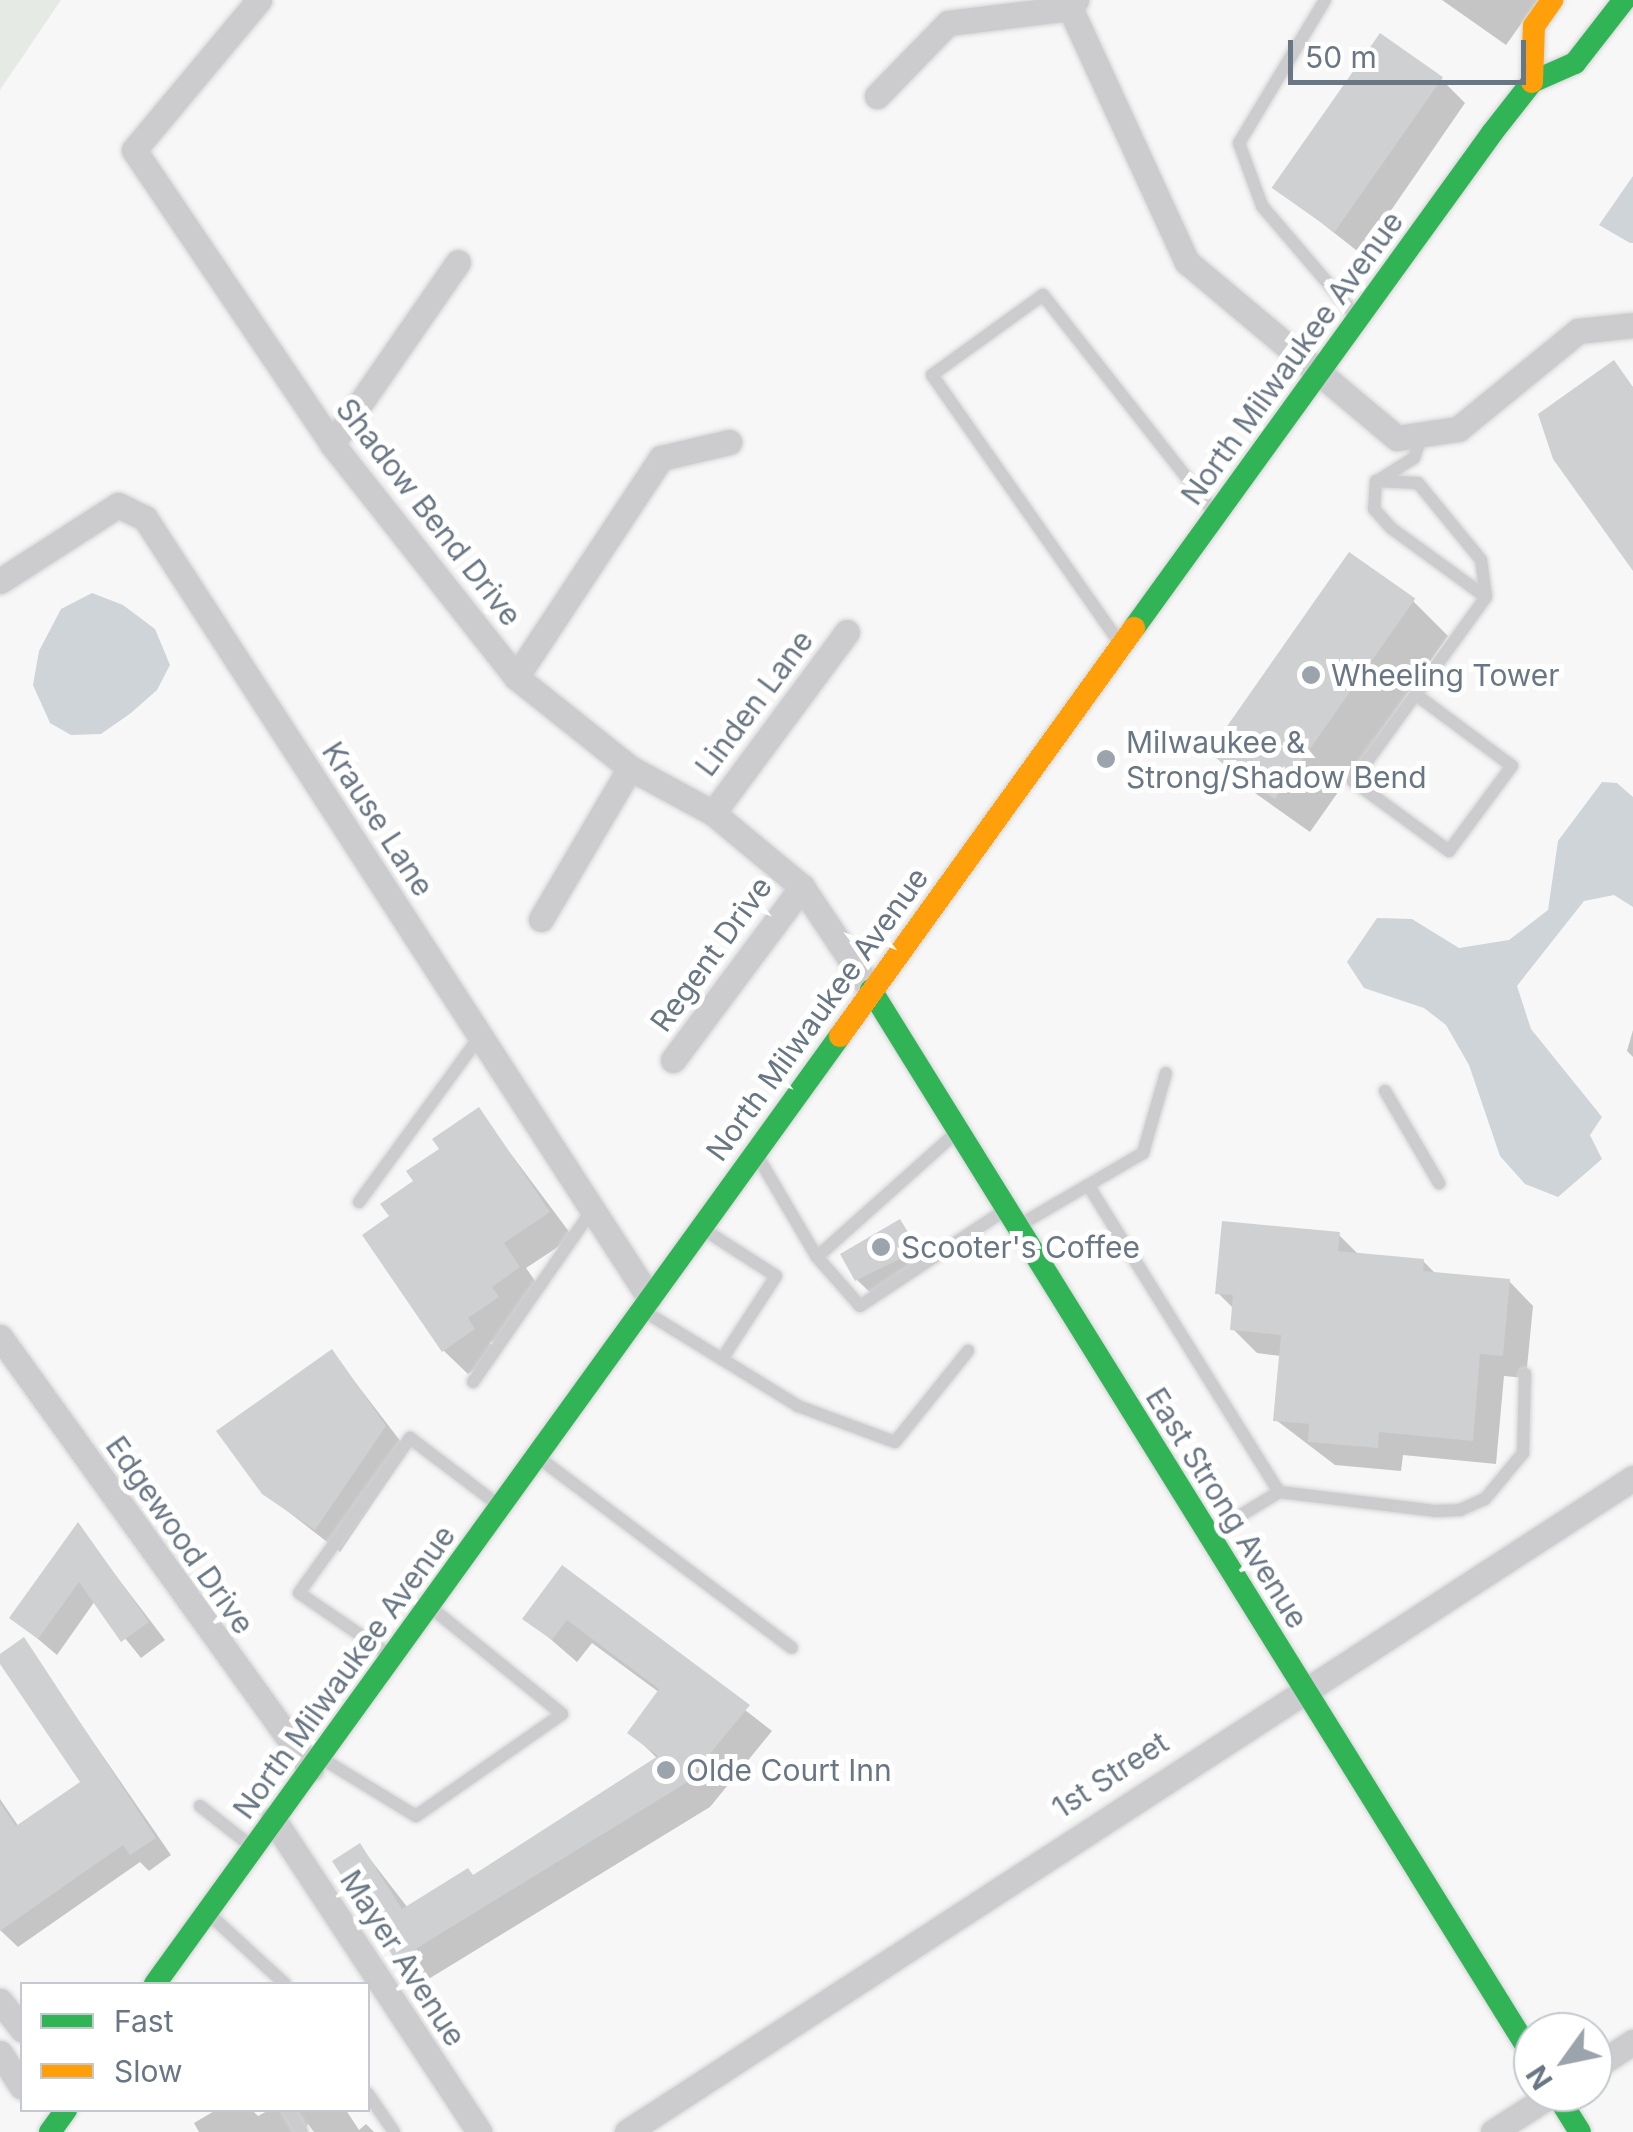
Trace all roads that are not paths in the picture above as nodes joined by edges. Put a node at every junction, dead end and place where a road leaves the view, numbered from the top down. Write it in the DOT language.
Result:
graph roads {
  1 [pos="259,0"];
  2 [pos="1325,0"];
  3 [pos="1552,0"];
  4 [pos="1624,0"];
  5 [pos="1073,4"];
  6 [pos="1532,82"];
  7 [pos="877,96"];
  8 [pos="458,262"];
  9 [pos="1358,318"];
  10 [pos="1633,324"];
  11 [pos="1320,370"];
  12 [pos="1421,438"];
  13 [pos="729,442"];
  14 [pos="332,444"];
  15 [pos="1376,480"];
  16 [pos="1216,514"];
  17 [pos="0,581"];
  18 [pos="1486,597"];
  19 [pos="847,632"];
  20 [pos="1121,645"];
  21 [pos="516,678"];
  22 [pos="1420,697"];
  23 [pos="630,768"];
  24 [pos="713,813"];
  25 [pos="802,886"];
  26 [pos="540,920"];
  27 [pos="871,990"];
  28 [pos="480,1036"];
  29 [pos="673,1060"];
  30 [pos="1166,1073"];
  31 [pos="1384,1091"];
  32 [pos="958,1130"];
  33 [pos="755,1152"];
  34 [pos="1439,1183"];
  35 [pos="1088,1186"];
  36 [pos="360,1202"];
  37 [pos="593,1209"];
  38 [pos="1012,1218"];
  39 [pos="700,1228"];
  40 [pos="817,1257"];
  41 [pos="645,1303"];
  42 [pos="0,1336"];
  43 [pos="968,1351"];
  44 [pos="722,1359"];
  45 [pos="1525,1374"];
  46 [pos="473,1382"];
  47 [pos="537,1457"];
  48 [pos="1633,1478"];
  49 [pos="1279,1492"];
  50 [pos="502,1508"];
  51 [pos="1208,1535"];
  52 [pos="429,1606"];
  53 [pos="792,1648"];
  54 [pos="392,1656"];
  55 [pos="1302,1688"];
  56 [pos="315,1763"];
  57 [pos="200,1806"];
  58 [pos="274,1820"];
  59 [pos="253,1848"];
  60 [pos="207,1912"];
  61 [pos="167,1980"];
  62 [pos="283,1982"];
  63 [pos="0,2002"];
  64 [pos="1513,2025"];
  65 [pos="20,2026"];
  66 [pos="0,2052"];
  67 [pos="20,2084"];
  68 [pos="370,2097"];
  69 [pos="1524,2112"];
  70 [pos="394,2132"];
  71 [pos="479,2132"];
  72 [pos="627,2132"];
  73 [pos="1493,2132"];
  1 -- 14 [label="street, Shadow Bend Drive"];
  2 -- 9 [label="lane"];
  3 -- 6 [label="main road"];
  4 -- 6 [label="main road, North Milwaukee Avenue"];
  5 -- 7 [label="street"];
  5 -- 11 [label="street"];
  6 -- 9 [label="main road, North Milwaukee Avenue"];
  8 -- 14 [label="street"];
  9 -- 11 [label="main road, North Milwaukee Avenue"];
  10 -- 12 [label="street"];
  11 -- 12 [label="street"];
  11 -- 16 [label="main road, North Milwaukee Avenue"];
  12 -- 15 [label="lane"];
  13 -- 21 [label="street"];
  14 -- 21 [label="street, Shadow Bend Drive"];
  15 -- 18 [label="lane"];
  15 -- 18 [label="lane"];
  16 -- 20 [label="main road, North Milwaukee Avenue"];
  16 -- 20 [label="lane"];
  17 -- 28 [label="street, Krause Lane"];
  18 -- 22 [label="lane"];
  19 -- 24 [label="street, Linden Lane"];
  20 -- 27 [label="main road, North Milwaukee Avenue"];
  21 -- 23 [label="street, Shadow Bend Drive"];
  22 -- 22 [label="lane"];
  23 -- 24 [label="street, Shadow Bend Drive"];
  23 -- 26 [label="street"];
  24 -- 25 [label="street, Shadow Bend Drive"];
  25 -- 27 [label="street, Shadow Bend Drive"];
  25 -- 29 [label="street, Regent Drive"];
  27 -- 32 [label="main road, East Strong Avenue"];
  27 -- 33 [label="main road, North Milwaukee Avenue"];
  28 -- 36 [label="lane"];
  28 -- 37 [label="street, Krause Lane"];
  30 -- 35 [label="lane"];
  31 -- 34 [label="lane"];
  32 -- 38 [label="main road, East Strong Avenue"];
  32 -- 40 [label="lane"];
  33 -- 39 [label="main road, North Milwaukee Avenue"];
  33 -- 40 [label="lane"];
  35 -- 38 [label="lane"];
  35 -- 49 [label="lane"];
  37 -- 41 [label="street, Krause Lane"];
  37 -- 46 [label="lane"];
  38 -- 40 [label="lane"];
  38 -- 51 [label="main road, East Strong Avenue"];
  39 -- 41 [label="main road, North Milwaukee Avenue"];
  39 -- 44 [label="lane"];
  41 -- 44 [label="lane"];
  41 -- 47 [label="main road, North Milwaukee Avenue"];
  42 -- 56 [label="street, Edgewood Drive"];
  43 -- 44 [label="lane"];
  45 -- 49 [label="lane"];
  47 -- 50 [label="main road, North Milwaukee Avenue"];
  47 -- 53 [label="lane"];
  48 -- 55 [label="street, 1st Street"];
  49 -- 51 [label="lane"];
  50 -- 52 [label="main road, North Milwaukee Avenue"];
  50 -- 54 [label="lane"];
  51 -- 55 [label="main road, East Strong Avenue"];
  52 -- 54 [label="main road, North Milwaukee Avenue"];
  52 -- 56 [label="lane"];
  54 -- 56 [label="main road, North Milwaukee Avenue"];
  55 -- 64 [label="main road, East Strong Avenue"];
  55 -- 72 [label="street, 1st Street"];
  56 -- 58 [label="main road, North Milwaukee Avenue"];
  57 -- 59 [label="lane"];
  58 -- 59 [label="main road, North Milwaukee Avenue"];
  58 -- 71 [label="street, Mayer Avenue"];
  59 -- 60 [label="main road, North Milwaukee Avenue"];
  60 -- 61 [label="main road, North Milwaukee Avenue"];
  60 -- 62 [label="lane"];
  63 -- 65 [label="street"];
  66 -- 67 [label="street"];
  68 -- 70 [label="lane"];
  69 -- 73 [label="street"];
}
